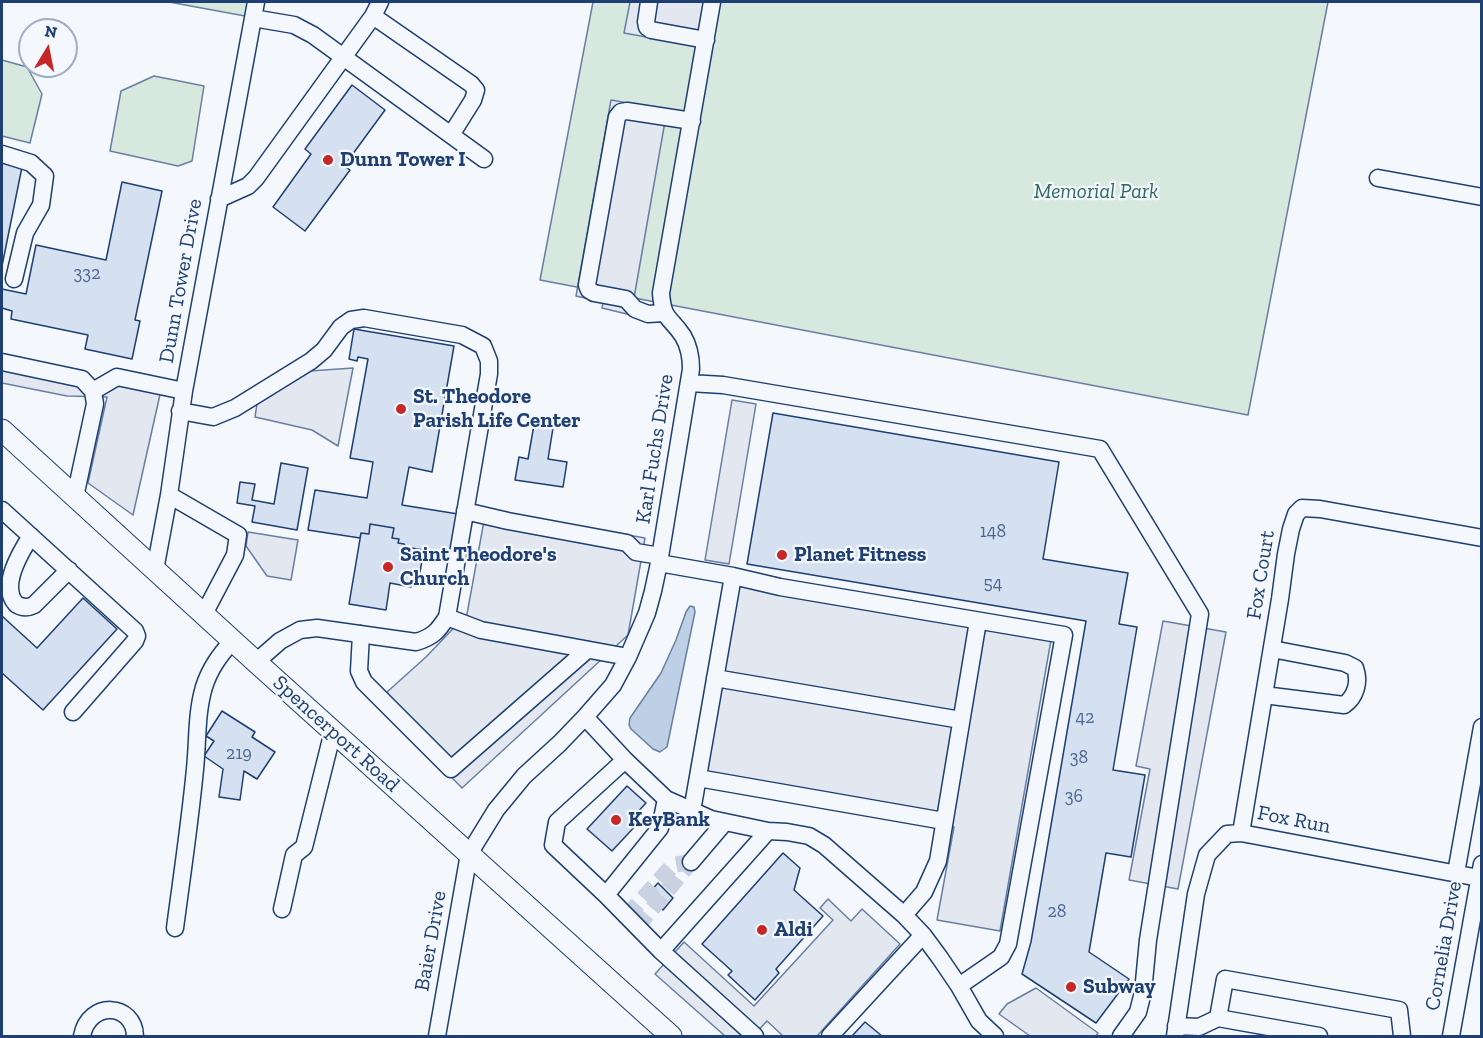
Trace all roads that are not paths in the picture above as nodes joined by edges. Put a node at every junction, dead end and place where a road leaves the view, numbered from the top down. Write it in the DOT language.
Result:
graph roads {
  1 [pos="649,2"];
  2 [pos="712,2"];
  3 [pos="376,9"];
  4 [pos="255,10"];
  5 [pos="706,40"];
  6 [pos="343,57"];
  7 [pos="692,122"];
  8 [pos="450,135"];
  9 [pos="2,154"];
  10 [pos="484,159"];
  11 [pos="1378,178"];
  12 [pos="1482,197"];
  13 [pos="219,199"];
  14 [pos="14,279"];
  15 [pos="664,314"];
  16 [pos="2,362"];
  17 [pos="689,384"];
  18 [pos="93,391"];
  19 [pos="184,391"];
  20 [pos="180,411"];
  21 [pos="2,430"];
  22 [pos="169,495"];
  23 [pos="75,497"];
  24 [pos="2,510"];
  25 [pos="465,511"];
  26 [pos="31,536"];
  27 [pos="1482,538"];
  28 [pos="659,560"];
  29 [pos="69,570"];
  30 [pos="155,570"];
  31 [pos="733,576"];
  32 [pos="204,614"];
  33 [pos="447,617"];
  34 [pos="978,621"];
  35 [pos="361,634"];
  36 [pos="233,640"];
  37 [pos="1272,649"];
  38 [pos="587,650"];
  39 [pos="628,657"];
  40 [pos="256,662"];
  41 [pos="715,678"];
  42 [pos="1264,695"];
  43 [pos="73,712"];
  44 [pos="585,717"];
  45 [pos="962,720"];
  46 [pos="1482,727"];
  47 [pos="333,731"];
  48 [pos="625,760"];
  49 [pos="698,778"];
  50 [pos="666,800"];
  51 [pos="692,811"];
  52 [pos="944,821"];
  53 [pos="724,822"];
  54 [pos="768,831"];
  55 [pos="1241,833"];
  56 [pos="469,854"];
  57 [pos="691,862"];
  58 [pos="1480,871"];
  59 [pos="1456,873"];
  60 [pos="606,895"];
  61 [pos="282,909"];
  62 [pos="904,915"];
  63 [pos="175,928"];
  64 [pos="923,935"];
  65 [pos="661,951"];
  66 [pos="959,986"];
  67 [pos="1218,1018"];
  68 [pos="1176,1031"];
  69 [pos="82,1036"];
  70 [pos="135,1036"];
  71 [pos="437,1036"];
  72 [pos="671,1036"];
  73 [pos="755,1036"];
  74 [pos="830,1036"];
  75 [pos="995,1036"];
  76 [pos="1120,1036"];
  77 [pos="1319,1036"];
  78 [pos="1402,1036"];
  79 [pos="1450,1036"];
  1 -- 5 [label="street"];
  2 -- 5 [label="street"];
  3 -- 6 [label="street"];
  3 -- 8 [label="street"];
  4 -- 6 [label="street"];
  4 -- 13 [label="street, Dunn Tower Drive"];
  5 -- 7 [label="street"];
  6 -- 8 [label="street"];
  6 -- 13 [label="street"];
  7 -- 15 [label="street"];
  7 -- 15 [label="street"];
  8 -- 10 [label="street"];
  9 -- 14 [label="street"];
  11 -- 12 [label="street"];
  13 -- 19 [label="street, Dunn Tower Drive"];
  15 -- 17 [label="street, Karl Fuchs Drive"];
  16 -- 18 [label="street"];
  17 -- 28 [label="street, Karl Fuchs Drive"];
  17 -- 76 [label="street"];
  18 -- 19 [label="street"];
  18 -- 23 [label="street"];
  19 -- 20 [label="street, Dunn Tower Drive"];
  20 -- 22 [label="street, Dunn Tower Drive"];
  20 -- 25 [label="street"];
  21 -- 23 [label="main road, Spencerport Road"];
  22 -- 30 [label="street, Dunn Tower Drive"];
  22 -- 32 [label="street"];
  23 -- 30 [label="main road, Spencerport Road"];
  24 -- 26 [label="street"];
  25 -- 28 [label="street"];
  25 -- 33 [label="street"];
  26 -- 29 [label="street"];
  26 -- 29 [label="street"];
  27 -- 37 [label="street, Fox Court"];
  28 -- 31 [label="street"];
  28 -- 39 [label="street, Karl Fuchs Drive"];
  29 -- 43 [label="street"];
  30 -- 32 [label="main road, Spencerport Road"];
  31 -- 34 [label="street"];
  31 -- 41 [label="street"];
  32 -- 36 [label="main road, Spencerport Road"];
  33 -- 35 [label="street"];
  33 -- 38 [label="street"];
  34 -- 45 [label="street"];
  34 -- 66 [label="street"];
  35 -- 38 [label="street"];
  35 -- 40 [label="street"];
  36 -- 40 [label="main road, Spencerport Road"];
  36 -- 63 [label="street"];
  37 -- 42 [label="street, Fox Court"];
  37 -- 42 [label="street"];
  38 -- 39 [label="street"];
  39 -- 44 [label="street, Karl Fuchs Drive"];
  40 -- 47 [label="main road, Spencerport Road"];
  41 -- 45 [label="street"];
  41 -- 49 [label="street"];
  42 -- 55 [label="street, Fox Court"];
  44 -- 48 [label="street"];
  44 -- 56 [label="street, Karl Fuchs Drive"];
  45 -- 52 [label="street"];
  46 -- 59 [label="street"];
  47 -- 56 [label="main road, Spencerport Road"];
  47 -- 61 [label="street"];
  48 -- 50 [label="street"];
  48 -- 60 [label="street"];
  49 -- 51 [label="street"];
  49 -- 52 [label="street"];
  50 -- 51 [label="street"];
  50 -- 60 [label="street"];
  51 -- 53 [label="street"];
  52 -- 62 [label="street"];
  53 -- 54 [label="street"];
  53 -- 57 [label="street"];
  54 -- 62 [label="street"];
  54 -- 65 [label="street"];
  55 -- 59 [label="street, Fox Run"];
  55 -- 68 [label="street, Fox Run"];
  56 -- 71 [label="street, Baier Drive"];
  56 -- 72 [label="main road, Spencerport Road"];
  58 -- 59 [label="street, Fox Run"];
  58 -- 79 [label="street, Cornelia Drive"];
  60 -- 65 [label="street"];
  62 -- 64 [label="street"];
  64 -- 66 [label="street"];
  64 -- 74 [label="street"];
  65 -- 73 [label="street"];
  66 -- 75 [label="street"];
  67 -- 68 [label="street"];
  67 -- 77 [label="street"];
  67 -- 78 [label="street"];
  69 -- 70 [label="street"];
}
